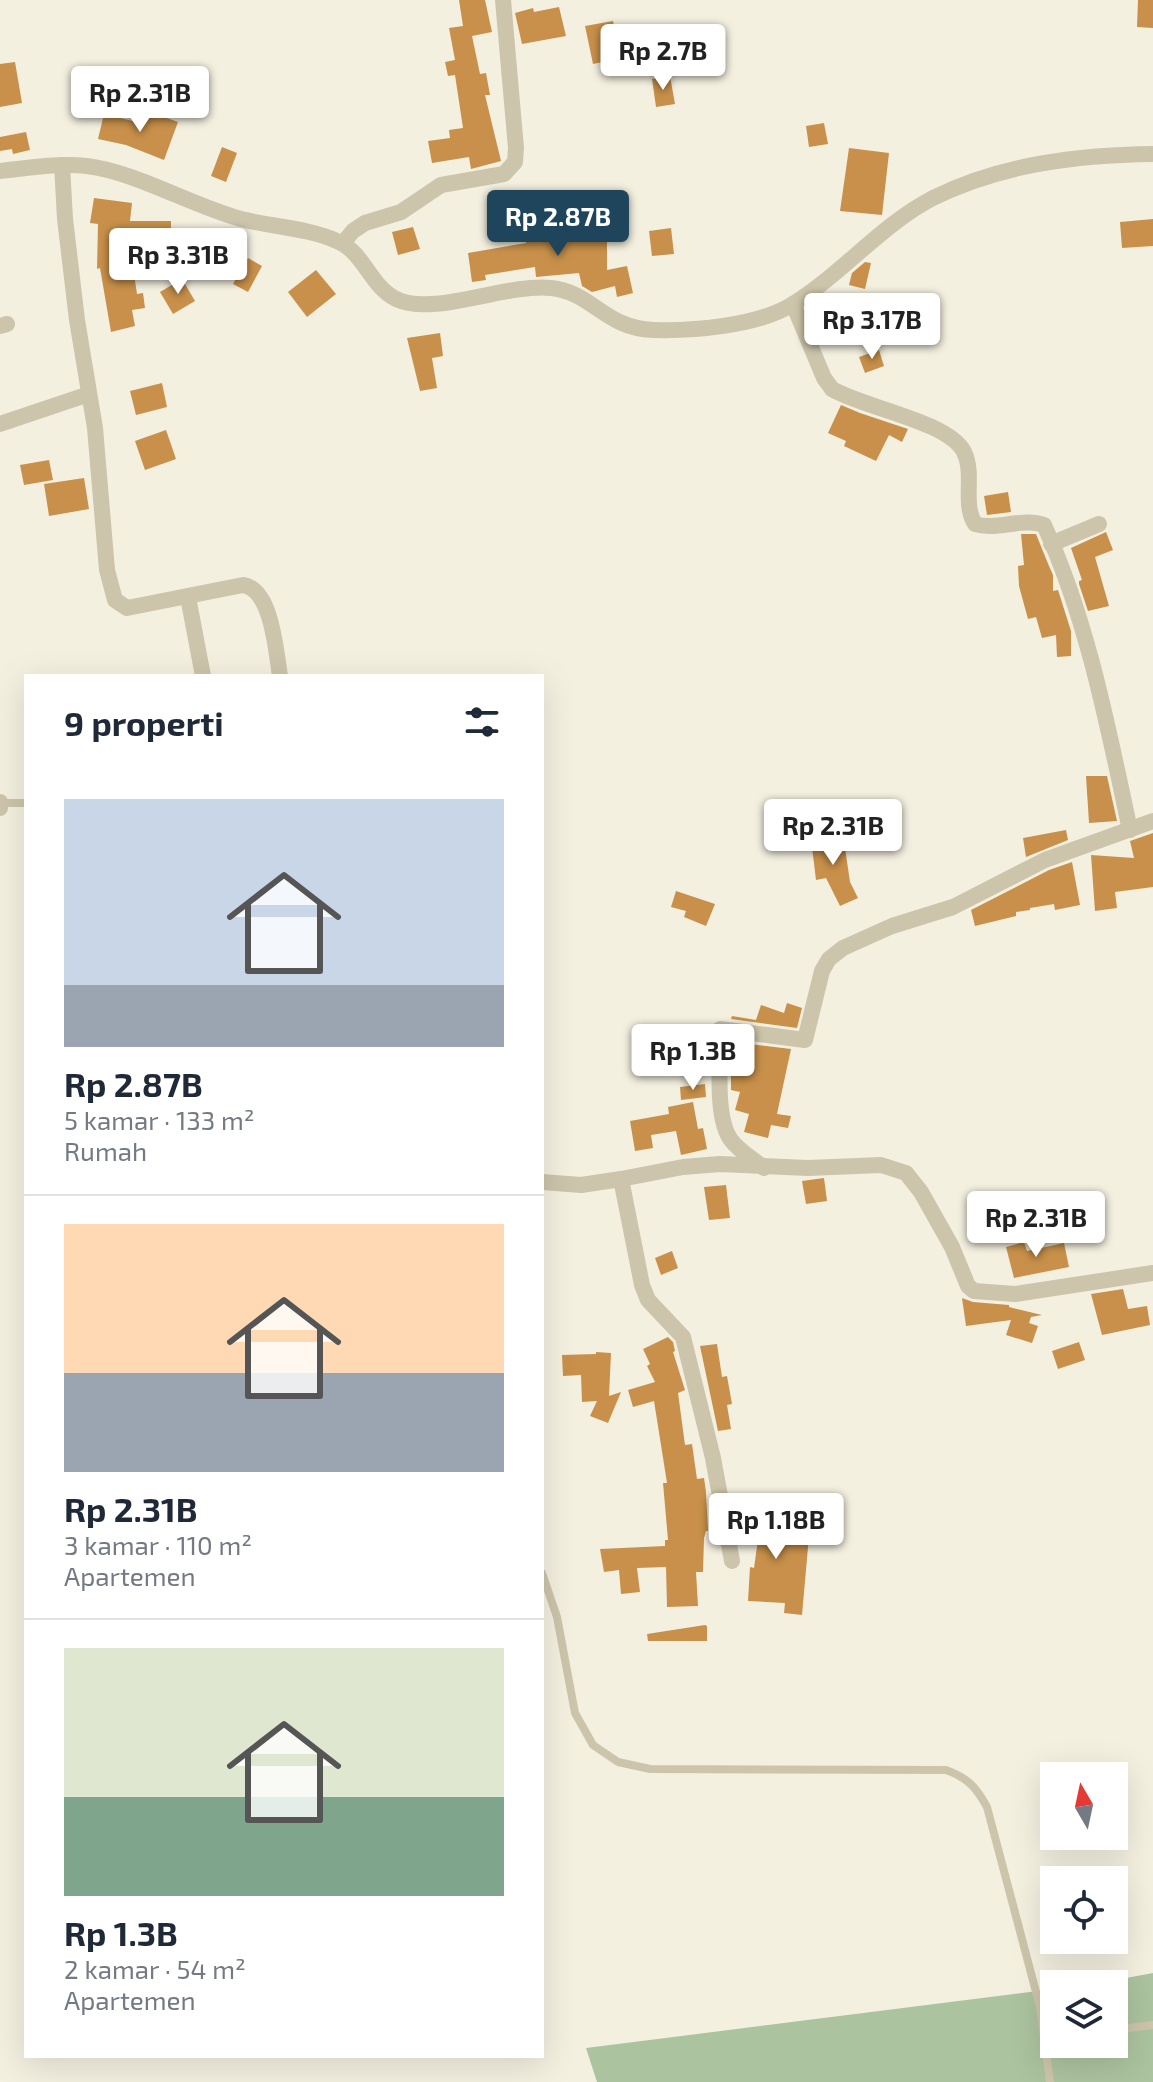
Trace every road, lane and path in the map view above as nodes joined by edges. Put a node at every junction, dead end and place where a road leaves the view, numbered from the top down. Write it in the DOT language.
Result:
graph roads {
  1 [pos="503,0"];
  2 [pos="1153,154"];
  3 [pos="62,165"];
  4 [pos="0,171"];
  5 [pos="343,243"];
  6 [pos="793,304"];
  7 [pos="89,394"];
  8 [pos="0,424"];
  9 [pos="1099,524"];
  10 [pos="1051,544"];
  11 [pos="188,597"];
  12 [pos="203,674"];
  13 [pos="280,674"];
  14 [pos="24,803"];
  15 [pos="0,804"];
  16 [pos="1153,821"];
  17 [pos="1130,830"];
  18 [pos="764,1168"];
  19 [pos="621,1179"];
  20 [pos="544,1182"];
  21 [pos="1153,1273"];
  22 [pos="732,1561"];
  23 [pos="544,1579"];
  24 [pos="1040,2007"];
  25 [pos="1153,2025"];
  26 [pos="1128,2028"];
  27 [pos="1049,2058"];
  28 [pos="1050,2082"];
  1 -- 5 [label="street"];
  2 -- 6 [label="street"];
  3 -- 4 [label="street"];
  3 -- 5 [label="street"];
  3 -- 7 [label="street"];
  5 -- 6 [label="street"];
  6 -- 10 [label="street"];
  7 -- 8 [label="street"];
  7 -- 11 [label="street"];
  9 -- 10 [label="street"];
  10 -- 17 [label="street"];
  11 -- 12 [label="street"];
  11 -- 13 [label="street"];
  14 -- 15 [label="lane"];
  16 -- 17 [label="street"];
  17 -- 18 [label="street"];
  18 -- 19 [label="street"];
  18 -- 21 [label="street"];
  19 -- 20 [label="street"];
  19 -- 22 [label="street"];
  23 -- 24 [label="lane"];
  25 -- 26 [label="lane"];
  27 -- 28 [label="lane"];
}
